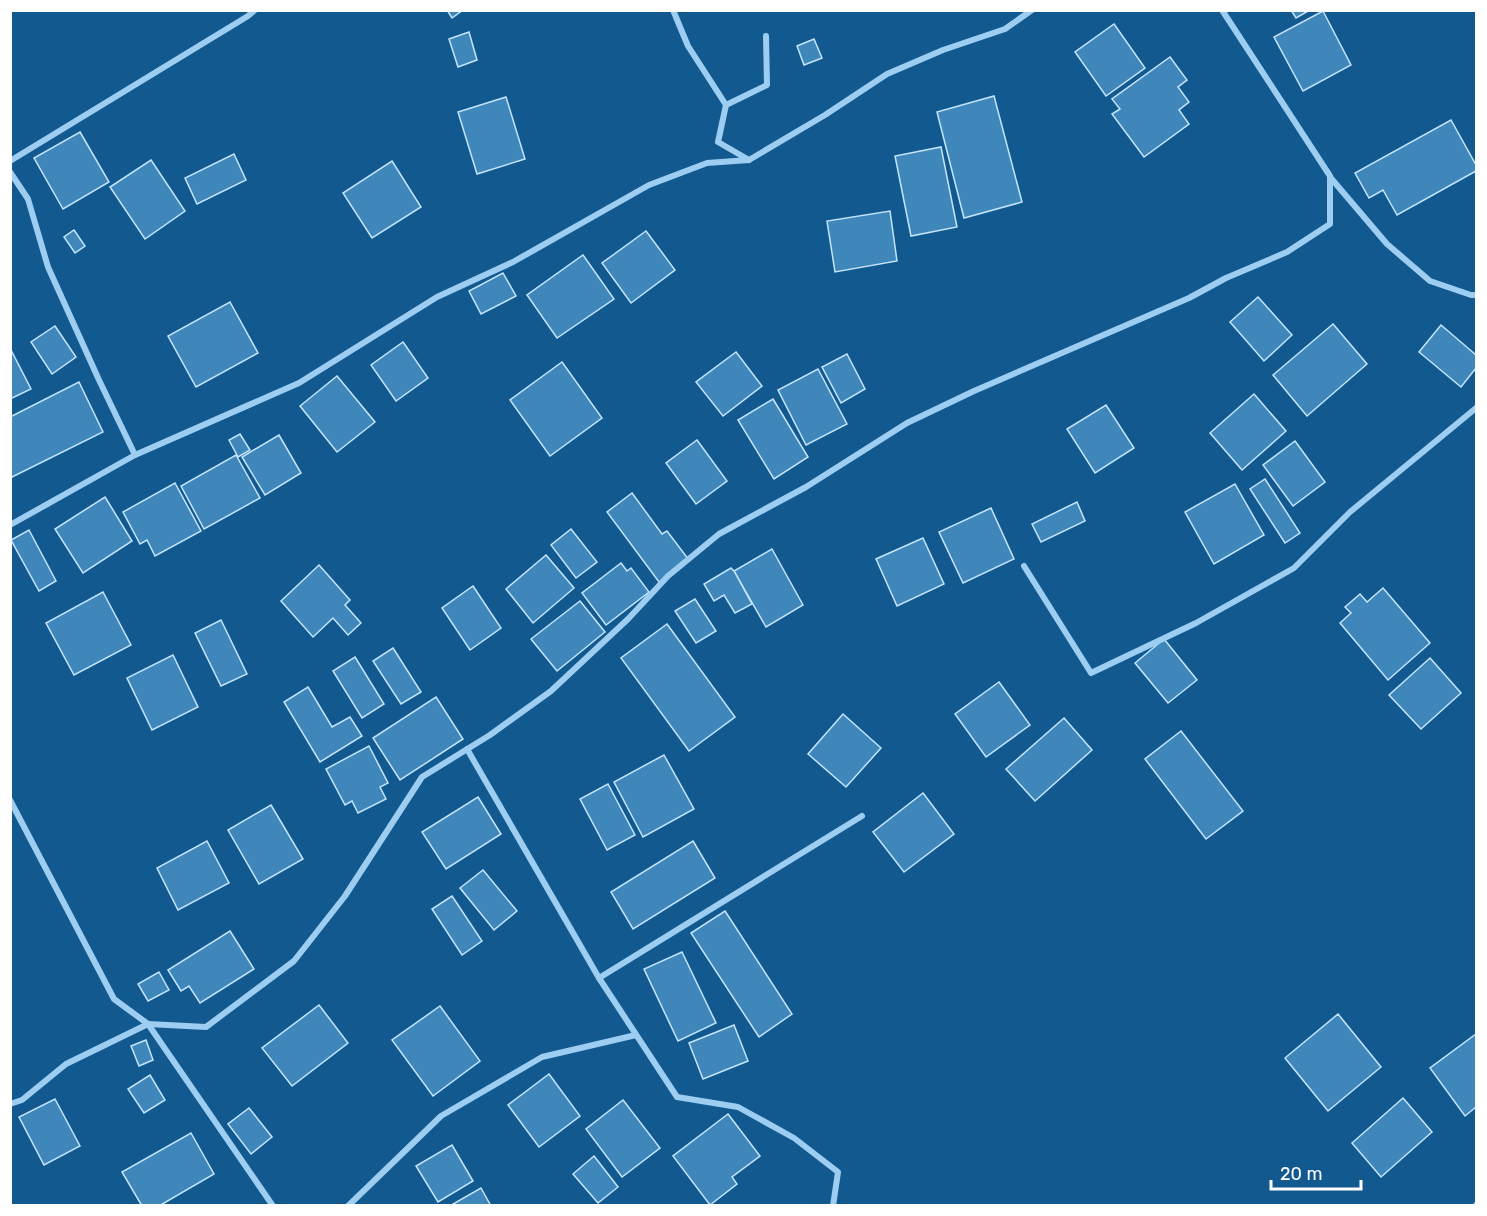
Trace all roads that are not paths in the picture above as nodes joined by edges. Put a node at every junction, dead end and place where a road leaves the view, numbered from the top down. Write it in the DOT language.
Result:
graph roads {
  1 [pos="255,10"];
  2 [pos="673,10"];
  3 [pos="1032,10"];
  4 [pos="1222,10"];
  5 [pos="766,36"];
  6 [pos="726,105"];
  7 [pos="749,160"];
  8 [pos="10,161"];
  9 [pos="10,172"];
  10 [pos="1330,176"];
  11 [pos="1476,295"];
  12 [pos="1476,408"];
  13 [pos="135,455"];
  14 [pos="10,525"];
  15 [pos="1024,566"];
  16 [pos="467,749"];
  17 [pos="10,800"];
  18 [pos="862,816"];
  19 [pos="599,978"];
  20 [pos="148,1024"];
  21 [pos="636,1035"];
  22 [pos="10,1104"];
  23 [pos="273,1206"];
  24 [pos="348,1206"];
  25 [pos="833,1206"];
  1 -- 8 [label="street"];
  2 -- 6 [label="street"];
  3 -- 7 [label="street"];
  4 -- 10 [label="street"];
  5 -- 6 [label="street"];
  6 -- 7 [label="street"];
  7 -- 13 [label="street"];
  9 -- 13 [label="street"];
  10 -- 11 [label="street"];
  10 -- 16 [label="street"];
  12 -- 15 [label="street"];
  13 -- 14 [label="street"];
  16 -- 19 [label="street"];
  16 -- 20 [label="street"];
  17 -- 20 [label="street"];
  18 -- 19 [label="street"];
  19 -- 21 [label="street"];
  20 -- 22 [label="street"];
  20 -- 23 [label="street"];
  21 -- 24 [label="street"];
  21 -- 25 [label="street"];
}
